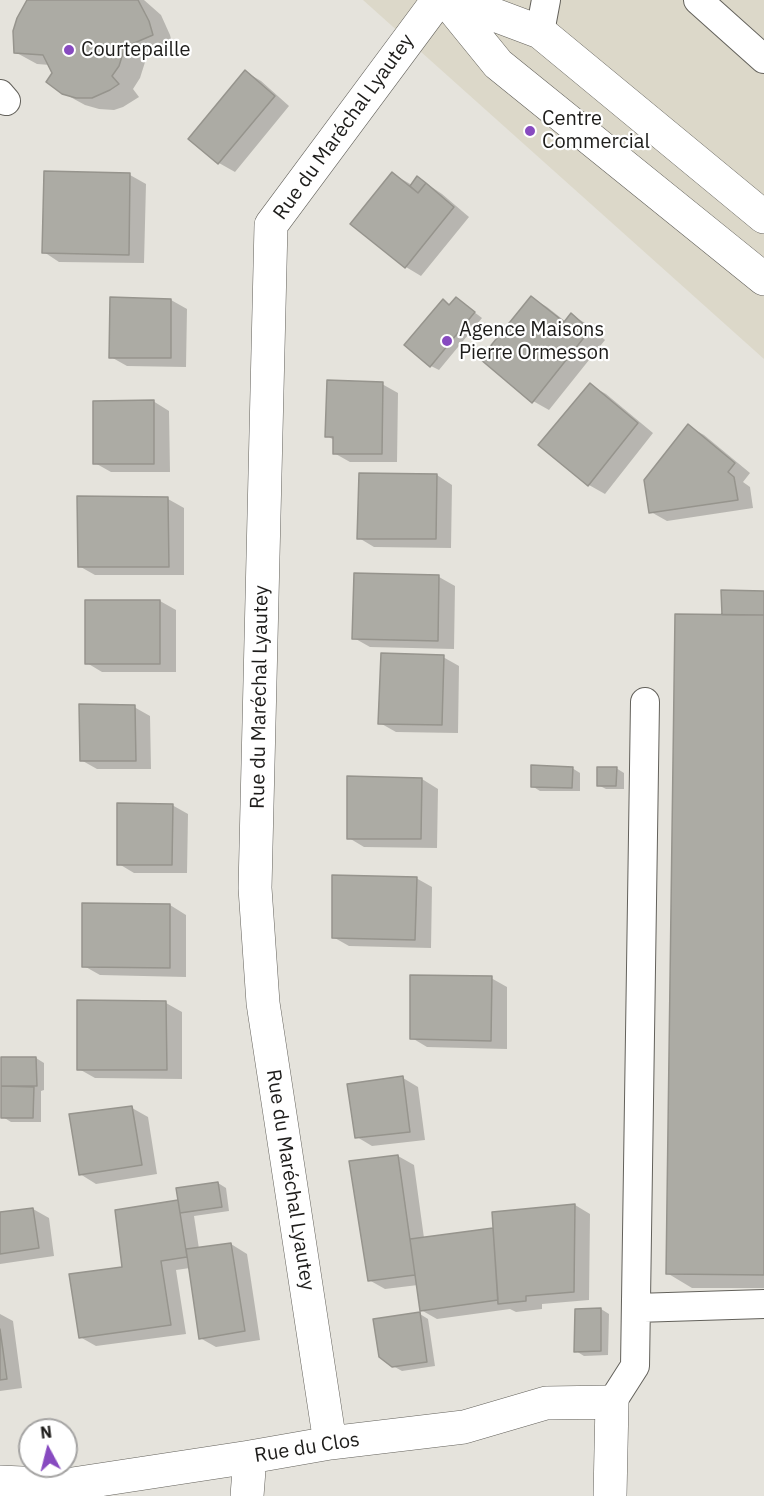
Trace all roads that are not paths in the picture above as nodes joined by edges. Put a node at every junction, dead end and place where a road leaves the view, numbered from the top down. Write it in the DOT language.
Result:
graph roads {
  1 [pos="438,0"];
  2 [pos="446,0"];
  3 [pos="455,0"];
  4 [pos="546,0"];
  5 [pos="698,0"];
  6 [pos="540,32"];
  7 [pos="764,59"];
  8 [pos="764,217"];
  9 [pos="764,279"];
  10 [pos="645,702"];
  11 [pos="764,1304"];
  12 [pos="636,1308"];
  13 [pos="612,1402"];
  14 [pos="330,1443"];
  15 [pos="250,1457"];
  16 [pos="0,1482"];
  17 [pos="247,1496"];
  18 [pos="610,1496"];
  1 -- 14 [label="street, Rue du Maréchal Lyautey"];
  2 -- 9 [label="street"];
  3 -- 6 [label="street"];
  4 -- 6 [label="lane"];
  5 -- 7 [label="lane"];
  6 -- 8 [label="street"];
  10 -- 12 [label="lane"];
  11 -- 12 [label="lane"];
  12 -- 13 [label="lane"];
  13 -- 14 [label="street, Rue du Clos"];
  13 -- 18 [label="street"];
  14 -- 15 [label="street, Rue du Clos"];
  15 -- 16 [label="street, Rue du Clos"];
  15 -- 17 [label="street"];
}
